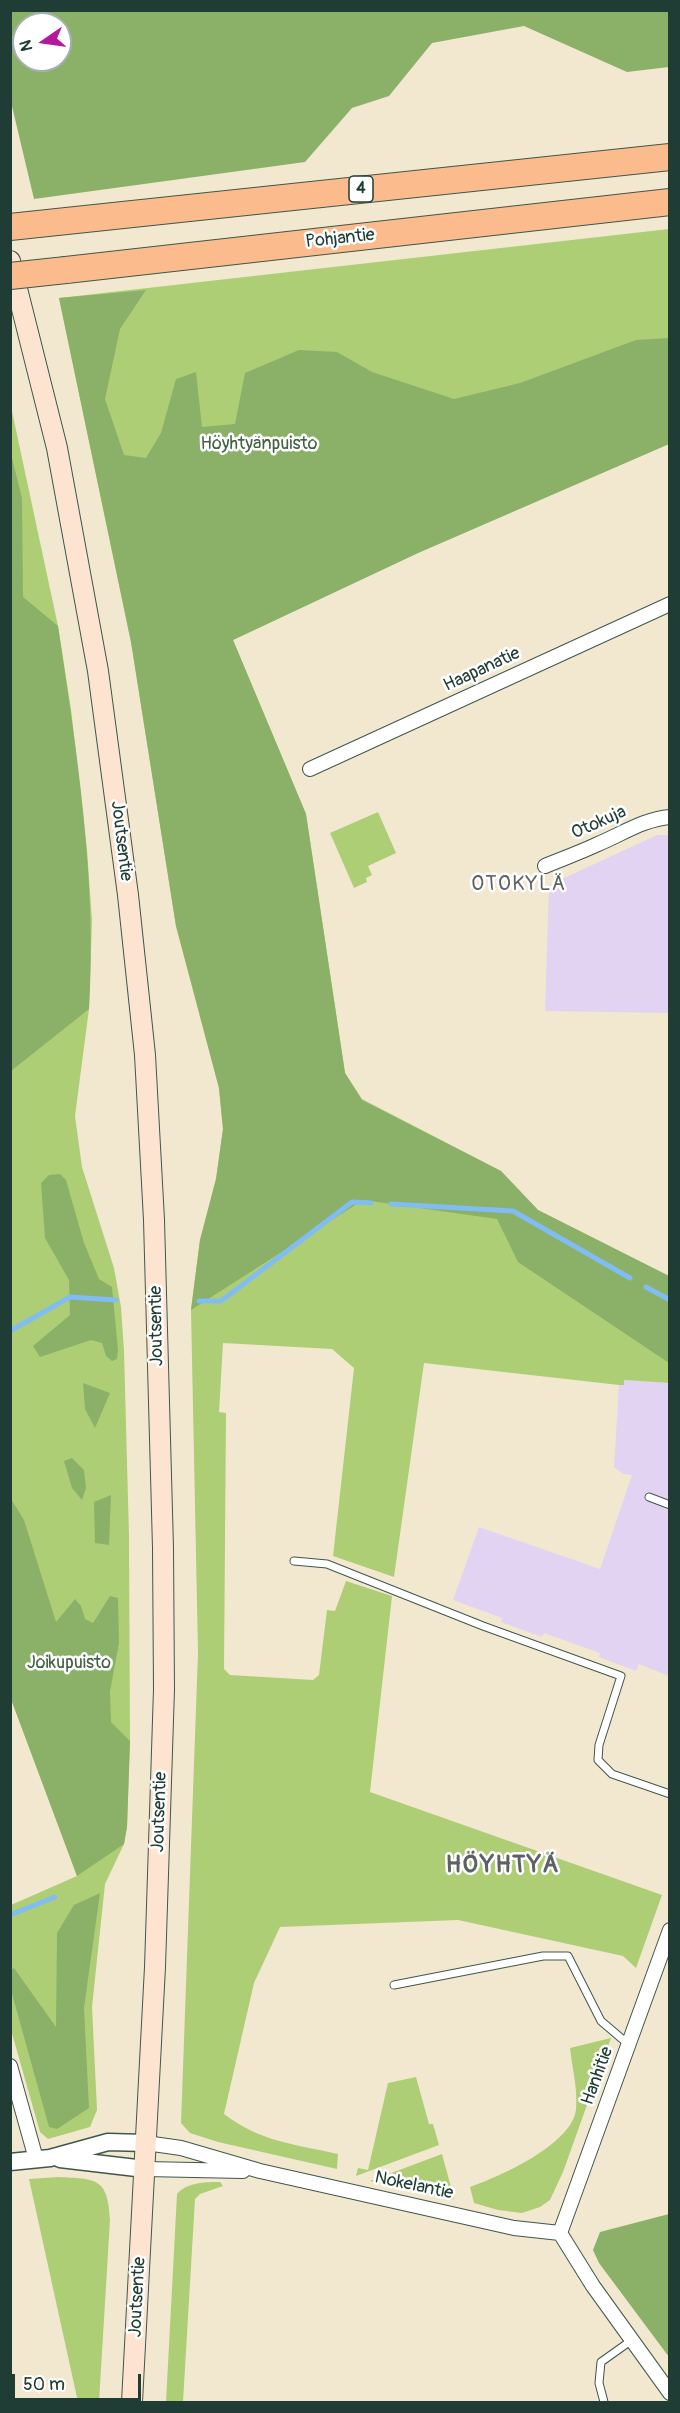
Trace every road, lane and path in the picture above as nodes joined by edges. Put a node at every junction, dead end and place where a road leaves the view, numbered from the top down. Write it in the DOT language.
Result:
graph roads {
  1 [pos="669,157"];
  2 [pos="669,202"];
  3 [pos="10,227"];
  4 [pos="10,261"];
  5 [pos="10,276"];
  6 [pos="669,604"];
  7 [pos="310,769"];
  8 [pos="669,817"];
  9 [pos="545,866"];
  10 [pos="649,1497"];
  11 [pos="669,1505"];
  12 [pos="294,1561"];
  13 [pos="669,1794"];
  14 [pos="669,1930"];
  15 [pos="394,1984"];
  16 [pos="628,2044"];
  17 [pos="10,2066"];
  18 [pos="146,2144"];
  19 [pos="43,2158"];
  20 [pos="10,2162"];
  21 [pos="145,2169"];
  22 [pos="260,2171"];
  23 [pos="560,2234"];
  24 [pos="632,2340"];
  25 [pos="669,2393"];
  26 [pos="132,2403"];
  27 [pos="604,2403"];
  1 -- 3 [label="highway, 4"];
  2 -- 5 [label="highway, Pohjantie, bridge"];
  4 -- 18 [label="main road, Joutsentie"];
  6 -- 7 [label="street, Haapanatie"];
  8 -- 9 [label="street, Otokuja"];
  10 -- 11 [label="lane"];
  12 -- 13 [label="lane"];
  14 -- 16 [label="street, Hanhitie"];
  15 -- 16 [label="lane"];
  16 -- 23 [label="street, Hanhitie"];
  17 -- 19 [label="street"];
  18 -- 19 [label="street, Nokelantie"];
  18 -- 21 [label="main road, Joutsentie"];
  18 -- 22 [label="street, Nokelantie"];
  19 -- 20 [label="street, Nokelantie"];
  19 -- 21 [label="street, Nokelantie"];
  21 -- 22 [label="street, Nokelantie"];
  21 -- 26 [label="main road, Joutsentie"];
  22 -- 23 [label="street, Nokelantie"];
  23 -- 24 [label="street"];
  24 -- 25 [label="street"];
  24 -- 27 [label="lane"];
}
